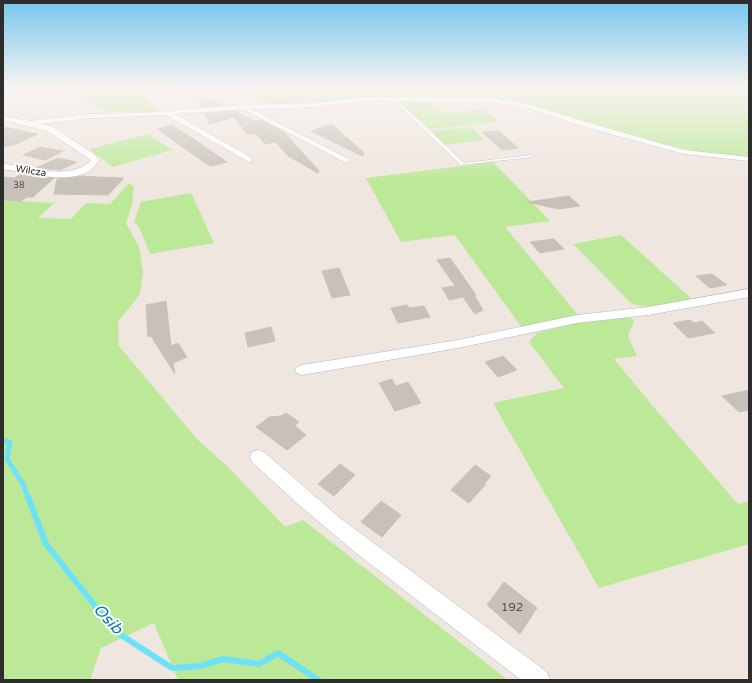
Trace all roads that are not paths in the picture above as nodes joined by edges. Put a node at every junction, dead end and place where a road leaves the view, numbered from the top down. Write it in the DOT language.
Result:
graph roads {
  1 [pos="8,119"];
  2 [pos="66,119"];
  3 [pos="178,119"];
  4 [pos="265,119"];
  5 [pos="415,119"];
  6 [pos="568,119"];
  7 [pos="29,123"];
  8 [pos="532,156"];
  9 [pos="749,159"];
  10 [pos="249,160"];
  11 [pos="346,161"];
  12 [pos="3,166"];
  13 [pos="749,293"];
  14 [pos="302,370"];
  15 [pos="258,457"];
  16 [pos="539,680"];
  1 -- 7 [label="street"];
  2 -- 7 [label="street"];
  3 -- 10 [label="street"];
  4 -- 11 [label="street"];
  5 -- 8 [label="lane"];
  6 -- 9 [label="street"];
  7 -- 12 [label="street, Wilcza"];
  13 -- 14 [label="street"];
  15 -- 16 [label="street"];
}
